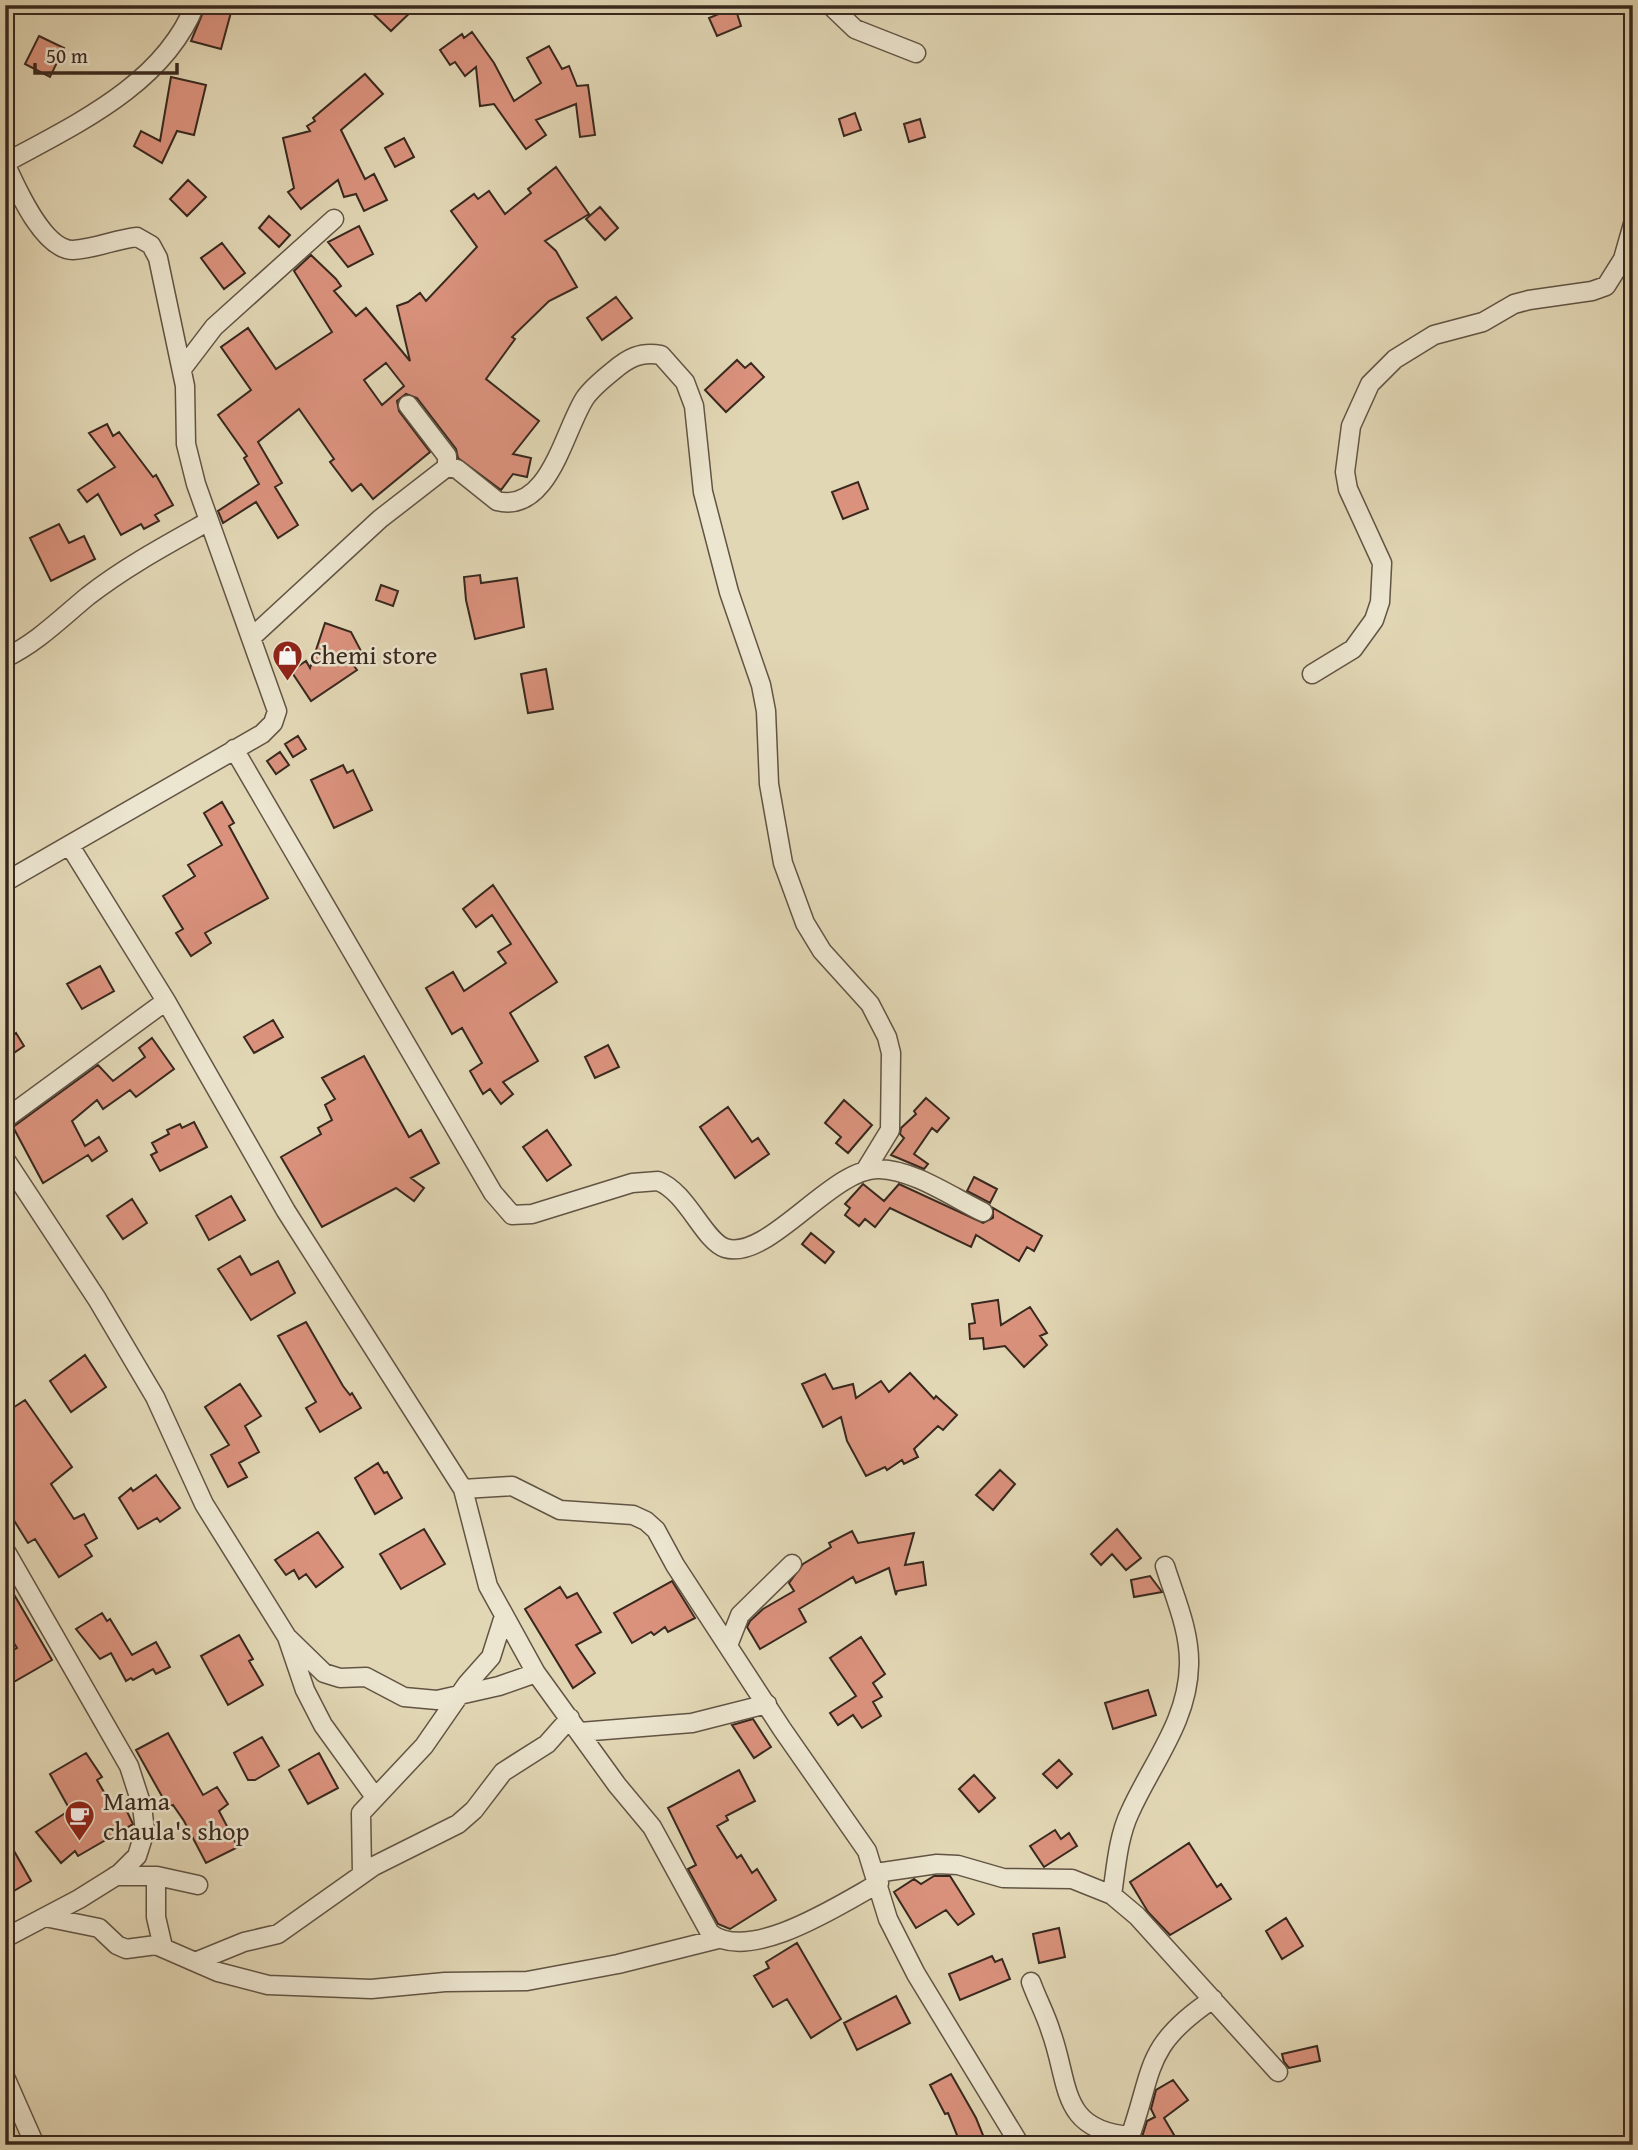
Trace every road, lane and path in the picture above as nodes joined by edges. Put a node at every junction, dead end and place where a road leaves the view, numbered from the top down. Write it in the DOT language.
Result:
graph roads {
  1 [pos="195,5"];
  2 [pos="830,5"];
  3 [pos="916,53"];
  4 [pos="5,163"];
  5 [pos="334,219"];
  6 [pos="1633,225"];
  7 [pos="182,369"];
  8 [pos="408,405"];
  9 [pos="447,467"];
  10 [pos="209,521"];
  11 [pos="252,638"];
  12 [pos="5,658"];
  13 [pos="1312,674"];
  14 [pos="234,749"];
  15 [pos="70,846"];
  16 [pos="5,882"];
  17 [pos="166,1001"];
  18 [pos="5,1119"];
  19 [pos="5,1159"];
  20 [pos="865,1171"];
  21 [pos="983,1212"];
  22 [pos="463,1489"];
  23 [pos="5,1550"];
  24 [pos="792,1564"];
  25 [pos="1165,1566"];
  26 [pos="504,1616"];
  27 [pos="286,1637"];
  28 [pos="729,1643"];
  29 [pos="536,1673"];
  30 [pos="460,1693"];
  31 [pos="767,1704"];
  32 [pos="575,1725"];
  33 [pos="375,1797"];
  34 [pos="362,1874"];
  35 [pos="156,1876"];
  36 [pos="115,1877"];
  37 [pos="877,1878"];
  38 [pos="198,1885"];
  39 [pos="1112,1895"];
  40 [pos="45,1917"];
  41 [pos="5,1938"];
  42 [pos="718,1939"];
  43 [pos="163,1947"];
  44 [pos="195,1962"];
  45 [pos="1031,1982"];
  46 [pos="1213,1998"];
  47 [pos="1278,2072"];
  48 [pos="5,2077"];
  49 [pos="1128,2141"];
  50 [pos="35,2145"];
  51 [pos="1020,2145"];
  1 -- 4 [label="street"];
  2 -- 3 [label="street"];
  4 -- 7 [label="street"];
  5 -- 7 [label="street"];
  6 -- 13 [label="street"];
  7 -- 10 [label="street"];
  8 -- 9 [label="street"];
  9 -- 11 [label="street"];
  9 -- 20 [label="street"];
  10 -- 11 [label="street"];
  10 -- 12 [label="street"];
  11 -- 14 [label="street"];
  14 -- 15 [label="street"];
  14 -- 20 [label="street"];
  15 -- 16 [label="street"];
  15 -- 17 [label="street"];
  17 -- 18 [label="street"];
  17 -- 22 [label="street"];
  19 -- 27 [label="street"];
  20 -- 21 [label="street"];
  22 -- 26 [label="street"];
  22 -- 28 [label="street"];
  23 -- 36 [label="street"];
  24 -- 28 [label="street"];
  25 -- 39 [label="street"];
  26 -- 29 [label="street"];
  26 -- 30 [label="street"];
  27 -- 30 [label="street"];
  27 -- 33 [label="street"];
  28 -- 31 [label="street"];
  29 -- 30 [label="street"];
  29 -- 32 [label="street"];
  30 -- 33 [label="street"];
  31 -- 32 [label="street"];
  31 -- 37 [label="street"];
  32 -- 34 [label="street"];
  32 -- 42 [label="street"];
  33 -- 34 [label="street"];
  34 -- 44 [label="street"];
  35 -- 36 [label="street"];
  35 -- 38 [label="street"];
  35 -- 43 [label="street"];
  36 -- 40 [label="street"];
  37 -- 39 [label="street"];
  37 -- 42 [label="street"];
  37 -- 51 [label="street"];
  39 -- 46 [label="street"];
  40 -- 41 [label="street"];
  40 -- 43 [label="street"];
  42 -- 44 [label="street"];
  43 -- 44 [label="street"];
  45 -- 49 [label="street"];
  46 -- 47 [label="street"];
  46 -- 49 [label="street"];
  48 -- 50 [label="street"];
}
